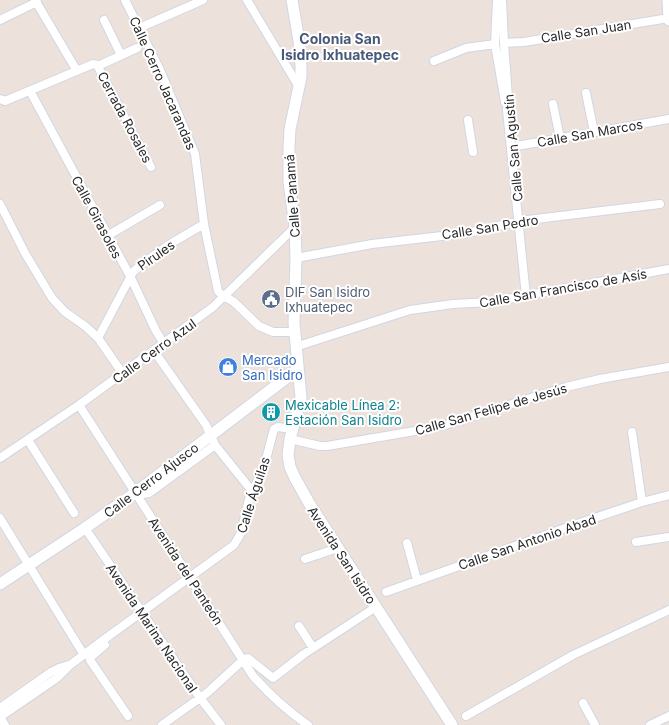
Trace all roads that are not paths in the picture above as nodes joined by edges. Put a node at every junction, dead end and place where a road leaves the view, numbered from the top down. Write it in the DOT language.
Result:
graph roads {
  1 [pos="125,0"];
  2 [pos="203,0"];
  3 [pos="247,0"];
  4 [pos="292,0"];
  5 [pos="497,0"];
  6 [pos="502,0"];
  7 [pos="668,0"];
  8 [pos="36,1"];
  9 [pos="669,19"];
  10 [pos="0,20"];
  11 [pos="104,20"];
  12 [pos="139,28"];
  13 [pos="504,43"];
  14 [pos="495,44"];
  15 [pos="137,48"];
  16 [pos="121,56"];
  17 [pos="434,61"];
  18 [pos="98,66"];
  19 [pos="77,71"];
  20 [pos="298,88"];
  21 [pos="30,91"];
  22 [pos="586,93"];
  23 [pos="1,100"];
  24 [pos="553,104"];
  25 [pos="507,110"];
  26 [pos="669,119"];
  27 [pos="468,120"];
  28 [pos="594,132"];
  29 [pos="560,138"];
  30 [pos="511,147"];
  31 [pos="473,152"];
  32 [pos="151,168"];
  33 [pos="0,204"];
  34 [pos="660,204"];
  35 [pos="160,205"];
  36 [pos="519,221"];
  37 [pos="204,224"];
  38 [pos="295,227"];
  39 [pos="107,236"];
  40 [pos="296,258"];
  41 [pos="669,269"];
  42 [pos="130,276"];
  43 [pos="526,296"];
  44 [pos="225,297"];
  45 [pos="294,332"];
  46 [pos="98,338"];
  47 [pos="164,344"];
  48 [pos="295,347"];
  49 [pos="154,351"];
  50 [pos="669,367"];
  51 [pos="298,369"];
  52 [pos="123,374"];
  53 [pos="79,405"];
  54 [pos="632,432"];
  55 [pos="291,434"];
  56 [pos="28,440"];
  57 [pos="213,440"];
  58 [pos="0,458"];
  59 [pos="252,491"];
  60 [pos="135,493"];
  61 [pos="669,495"];
  62 [pos="642,502"];
  63 [pos="74,513"];
  64 [pos="0,518"];
  65 [pos="85,528"];
  66 [pos="669,536"];
  67 [pos="636,542"];
  68 [pos="407,543"];
  69 [pos="338,548"];
  70 [pos="305,559"];
  71 [pos="29,565"];
  72 [pos="190,577"];
  73 [pos="417,580"];
  74 [pos="0,584"];
  75 [pos="386,592"];
  76 [pos="376,607"];
  77 [pos="669,610"];
  78 [pos="141,613"];
  79 [pos="299,626"];
  80 [pos="118,629"];
  81 [pos="313,648"];
  82 [pos="84,655"];
  83 [pos="243,660"];
  84 [pos="70,665"];
  85 [pos="200,698"];
  86 [pos="583,703"];
  87 [pos="0,708"];
  88 [pos="128,716"];
  89 [pos="466,716"];
  90 [pos="669,716"];
  91 [pos="0,717"];
  92 [pos="5,725"];
  93 [pos="162,725"];
  94 [pos="221,725"];
  95 [pos="308,725"];
  96 [pos="452,725"];
  97 [pos="595,725"];
  98 [pos="650,725"];
  1 -- 12 [label="street, Calle Cerro Jacarandas"];
  2 -- 12 [label="street"];
  3 -- 20 [label="street"];
  4 -- 20 [label="street, Calle Panamá"];
  5 -- 14 [label="street"];
  6 -- 13 [label="street, Calle San Agustín"];
  7 -- 9 [label="street"];
  8 -- 10 [label="street"];
  8 -- 19 [label="street"];
  9 -- 13 [label="street, Calle San Juan"];
  11 -- 16 [label="street"];
  12 -- 37 [label="street, Calle Cerro Jacarandas"];
  13 -- 25 [label="street, Calle San Agustín"];
  14 -- 17 [label="street"];
  14 -- 25 [label="street"];
  15 -- 16 [label="street, Cerrada Rosales"];
  16 -- 18 [label="street, Cerrada Rosales"];
  18 -- 19 [label="street, Cerrada Rosales"];
  18 -- 32 [label="street, Cerrada Rosales"];
  19 -- 21 [label="street, Cerrada Rosales"];
  20 -- 38 [label="street, Calle Panamá"];
  21 -- 23 [label="street, Cerrada Rosales"];
  21 -- 39 [label="street, Calle Girasoles"];
  22 -- 28 [label="street"];
  24 -- 29 [label="street"];
  25 -- 30 [label="street, Calle San Agustín"];
  26 -- 28 [label="street, Calle San Marcos"];
  27 -- 31 [label="street"];
  28 -- 29 [label="street, Calle San Marcos"];
  29 -- 30 [label="street, Calle San Marcos"];
  30 -- 36 [label="street, Calle San Agustín"];
  33 -- 46 [label="street"];
  34 -- 36 [label="street, Calle San Pedro"];
  35 -- 39 [label="street"];
  36 -- 40 [label="street, Calle San Pedro"];
  36 -- 43 [label="street, Calle San Agustín"];
  37 -- 42 [label="street, Pirules"];
  37 -- 44 [label="street, Calle Cerro Jacarandas"];
  38 -- 40 [label="street, Calle Panamá"];
  38 -- 44 [label="street, Calle Cerro Azul"];
  39 -- 42 [label="street, Calle Girasoles"];
  40 -- 45 [label="street, Calle Panamá"];
  41 -- 43 [label="street, Calle San Francisco de Asís"];
  42 -- 46 [label="street, Pirules"];
  42 -- 47 [label="street, Calle Girasoles"];
  43 -- 48 [label="street, Calle San Francisco de Asís"];
  44 -- 45 [label="street, Calle Cerro Jacarandas"];
  44 -- 47 [label="street, Calle Cerro Azul"];
  45 -- 48 [label="street, Calle Panamá"];
  46 -- 52 [label="street"];
  47 -- 49 [label="street, Calle Cerro Azul"];
  48 -- 51 [label="street, Calle Panamá"];
  49 -- 52 [label="street, Calle Cerro Azul"];
  49 -- 57 [label="street"];
  50 -- 55 [label="street, Calle San Felipe de Jesús"];
  51 -- 55 [label="street, Avenida San Isidro"];
  51 -- 57 [label="street, Calle Cerro Ajusco"];
  52 -- 53 [label="street, Calle Cerro Azul"];
  53 -- 56 [label="street, Calle Cerro Azul"];
  53 -- 60 [label="street, Avenida del Panteón"];
  54 -- 62 [label="street"];
  55 -- 59 [label="street, Calle Águilas"];
  55 -- 69 [label="street, Avenida San Isidro"];
  56 -- 58 [label="street, Calle Cerro Azul"];
  56 -- 63 [label="street"];
  57 -- 59 [label="street"];
  57 -- 60 [label="street, Calle Cerro Ajusco"];
  59 -- 72 [label="street, Calle Águilas"];
  60 -- 65 [label="street, Calle Cerro Ajusco"];
  60 -- 72 [label="street, Avenida del Panteón"];
  61 -- 62 [label="street, Calle San Antonio Abad"];
  62 -- 73 [label="street, Calle San Antonio Abad"];
  64 -- 71 [label="street"];
  65 -- 71 [label="street, Calle Cerro Ajusco"];
  65 -- 78 [label="street, Avenida Marina Nacional"];
  66 -- 67 [label="street"];
  68 -- 73 [label="street"];
  69 -- 70 [label="street"];
  69 -- 76 [label="street, Avenida San Isidro"];
  71 -- 74 [label="street, Calle Cerro Ajusco"];
  71 -- 82 [label="street"];
  72 -- 78 [label="street, Calle Águilas"];
  72 -- 83 [label="street, Avenida del Panteón"];
  73 -- 75 [label="street, Calle San Antonio Abad"];
  76 -- 81 [label="street"];
  76 -- 96 [label="street, Avenida San Isidro"];
  77 -- 89 [label="street"];
  78 -- 80 [label="street, Calle Águilas"];
  78 -- 85 [label="street, Avenida Marina Nacional"];
  79 -- 81 [label="street"];
  80 -- 82 [label="street, Calle Águilas"];
  80 -- 88 [label="street"];
  81 -- 83 [label="street"];
  82 -- 84 [label="street, Calle Águilas"];
  83 -- 85 [label="street"];
  83 -- 95 [label="street, Avenida del Panteón"];
  84 -- 87 [label="street, Calle Águilas"];
  84 -- 91 [label="street, Calle Águilas"];
  85 -- 93 [label="street"];
  85 -- 94 [label="street, Avenida Marina Nacional"];
  86 -- 97 [label="street"];
  90 -- 98 [label="street"];
  91 -- 92 [label="street"];
}
